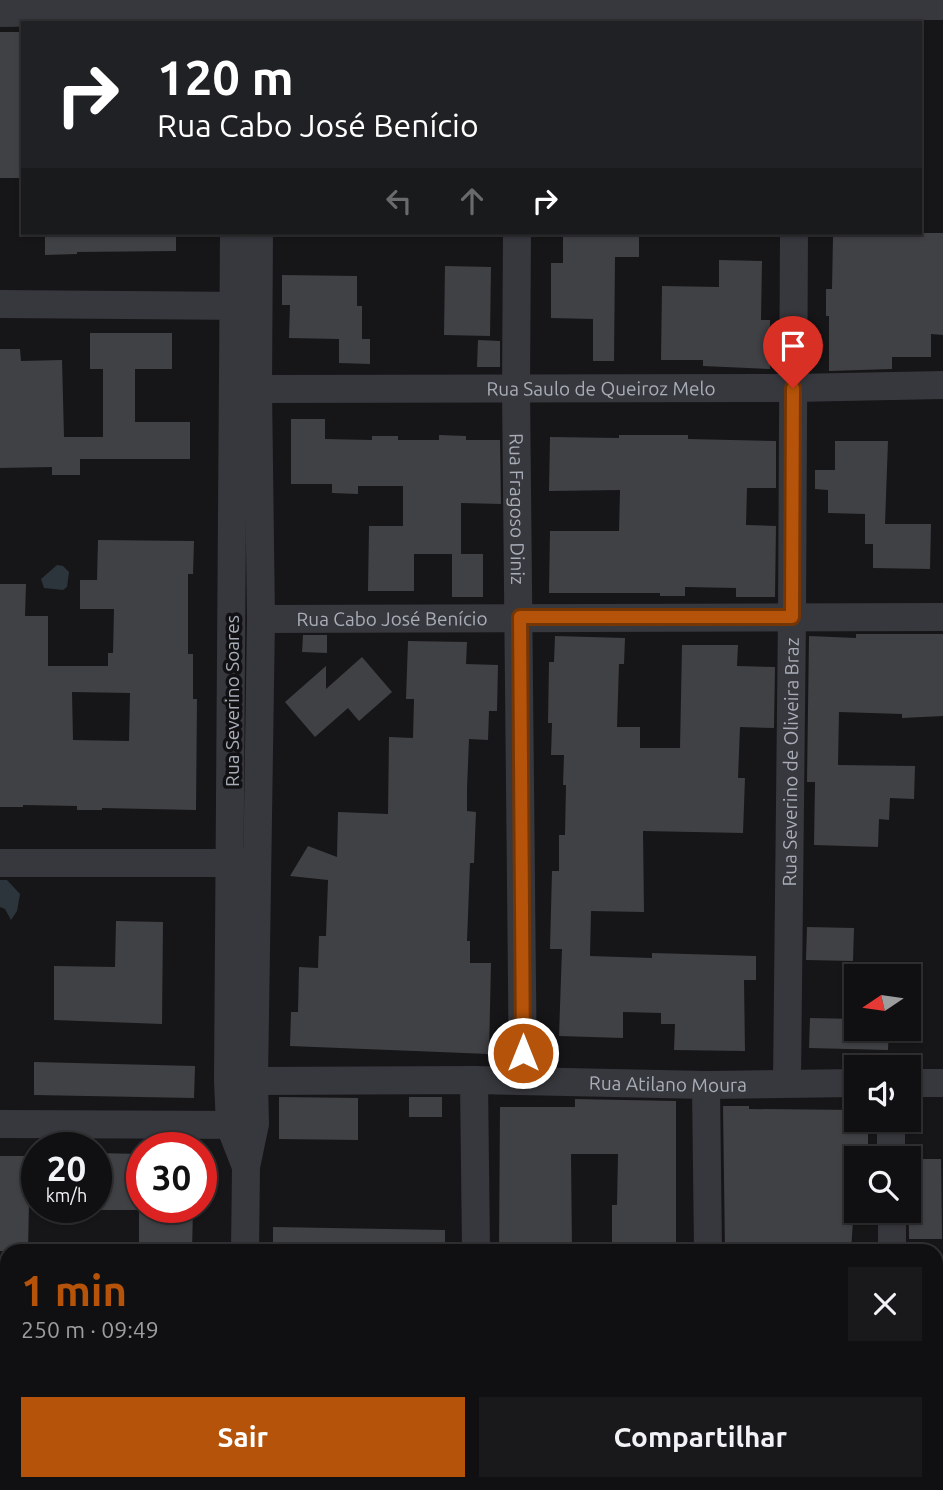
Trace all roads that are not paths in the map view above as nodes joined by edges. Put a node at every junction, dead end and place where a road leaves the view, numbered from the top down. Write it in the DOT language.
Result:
graph roads {
  1 [pos="943,6"];
  2 [pos="518,9"];
  3 [pos="794,10"];
  4 [pos="251,11"];
  5 [pos="0,13"];
  6 [pos="234,235"];
  7 [pos="259,235"];
  8 [pos="517,235"];
  9 [pos="794,235"];
  10 [pos="0,304"];
  11 [pos="246,306"];
  12 [pos="943,385"];
  13 [pos="793,388"];
  14 [pos="258,389"];
  15 [pos="516,389"];
  16 [pos="520,617"];
  17 [pos="792,617"];
  18 [pos="943,617"];
  19 [pos="261,619"];
  20 [pos="0,863"];
  21 [pos="243,863"];
  22 [pos="474,1080"];
  23 [pos="241,1081"];
  24 [pos="523,1081"];
  25 [pos="787,1082"];
  26 [pos="844,1083"];
  27 [pos="921,1083"];
  28 [pos="943,1083"];
  29 [pos="706,1085"];
  30 [pos="0,1124"];
  31 [pos="243,1125"];
  32 [pos="892,1223"];
  33 [pos="244,1244"];
  34 [pos="476,1244"];
  35 [pos="708,1244"];
  36 [pos="892,1244"];
  1 -- 3 [label="street"];
  2 -- 3 [label="street"];
  2 -- 4 [label="street"];
  4 -- 5 [label="street"];
  6 -- 11 [label="street, Rua Severino Soares"];
  7 -- 11 [label="street, Rua Severino Soares"];
  8 -- 15 [label="street, Rua Fragoso Diniz"];
  9 -- 13 [label="street, Rua Severino de Oliveira Braz"];
  10 -- 11 [label="street"];
  11 -- 14 [label="street, Rua Severino Soares"];
  11 -- 21 [label="street, Rua Severino Soares"];
  12 -- 13 [label="street, Rua Saulo de Queiroz Melo"];
  13 -- 15 [label="street, Rua Saulo de Queiroz Melo"];
  13 -- 17 [label="street, Rua Severino de Oliveira Braz"];
  14 -- 15 [label="street, Rua Saulo de Queiroz Melo"];
  14 -- 19 [label="street, Rua Severino Soares"];
  15 -- 16 [label="street, Rua Fragoso Diniz"];
  16 -- 17 [label="street, Rua Cabo José Benício"];
  16 -- 19 [label="street, Rua Cabo José Benício"];
  16 -- 24 [label="street, Rua Fragoso Diniz"];
  17 -- 18 [label="street, Rua Cabo José Benício"];
  17 -- 25 [label="street, Rua Severino de Oliveira Braz"];
  19 -- 21 [label="street, Rua Severino Soares"];
  20 -- 21 [label="street"];
  21 -- 23 [label="street, Rua Severino Soares"];
  22 -- 23 [label="street, Rua Atilano Moura"];
  22 -- 24 [label="street, Rua Atilano Moura"];
  22 -- 34 [label="street"];
  23 -- 31 [label="street, Rua Severino Soares"];
  24 -- 29 [label="street, Rua Atilano Moura"];
  25 -- 26 [label="street, Rua Atilano Moura"];
  25 -- 29 [label="street, Rua Atilano Moura"];
  27 -- 28 [label="street"];
  29 -- 35 [label="street"];
  30 -- 31 [label="street"];
  31 -- 33 [label="street, Rua Severino Soares"];
  32 -- 36 [label="street"];
}
